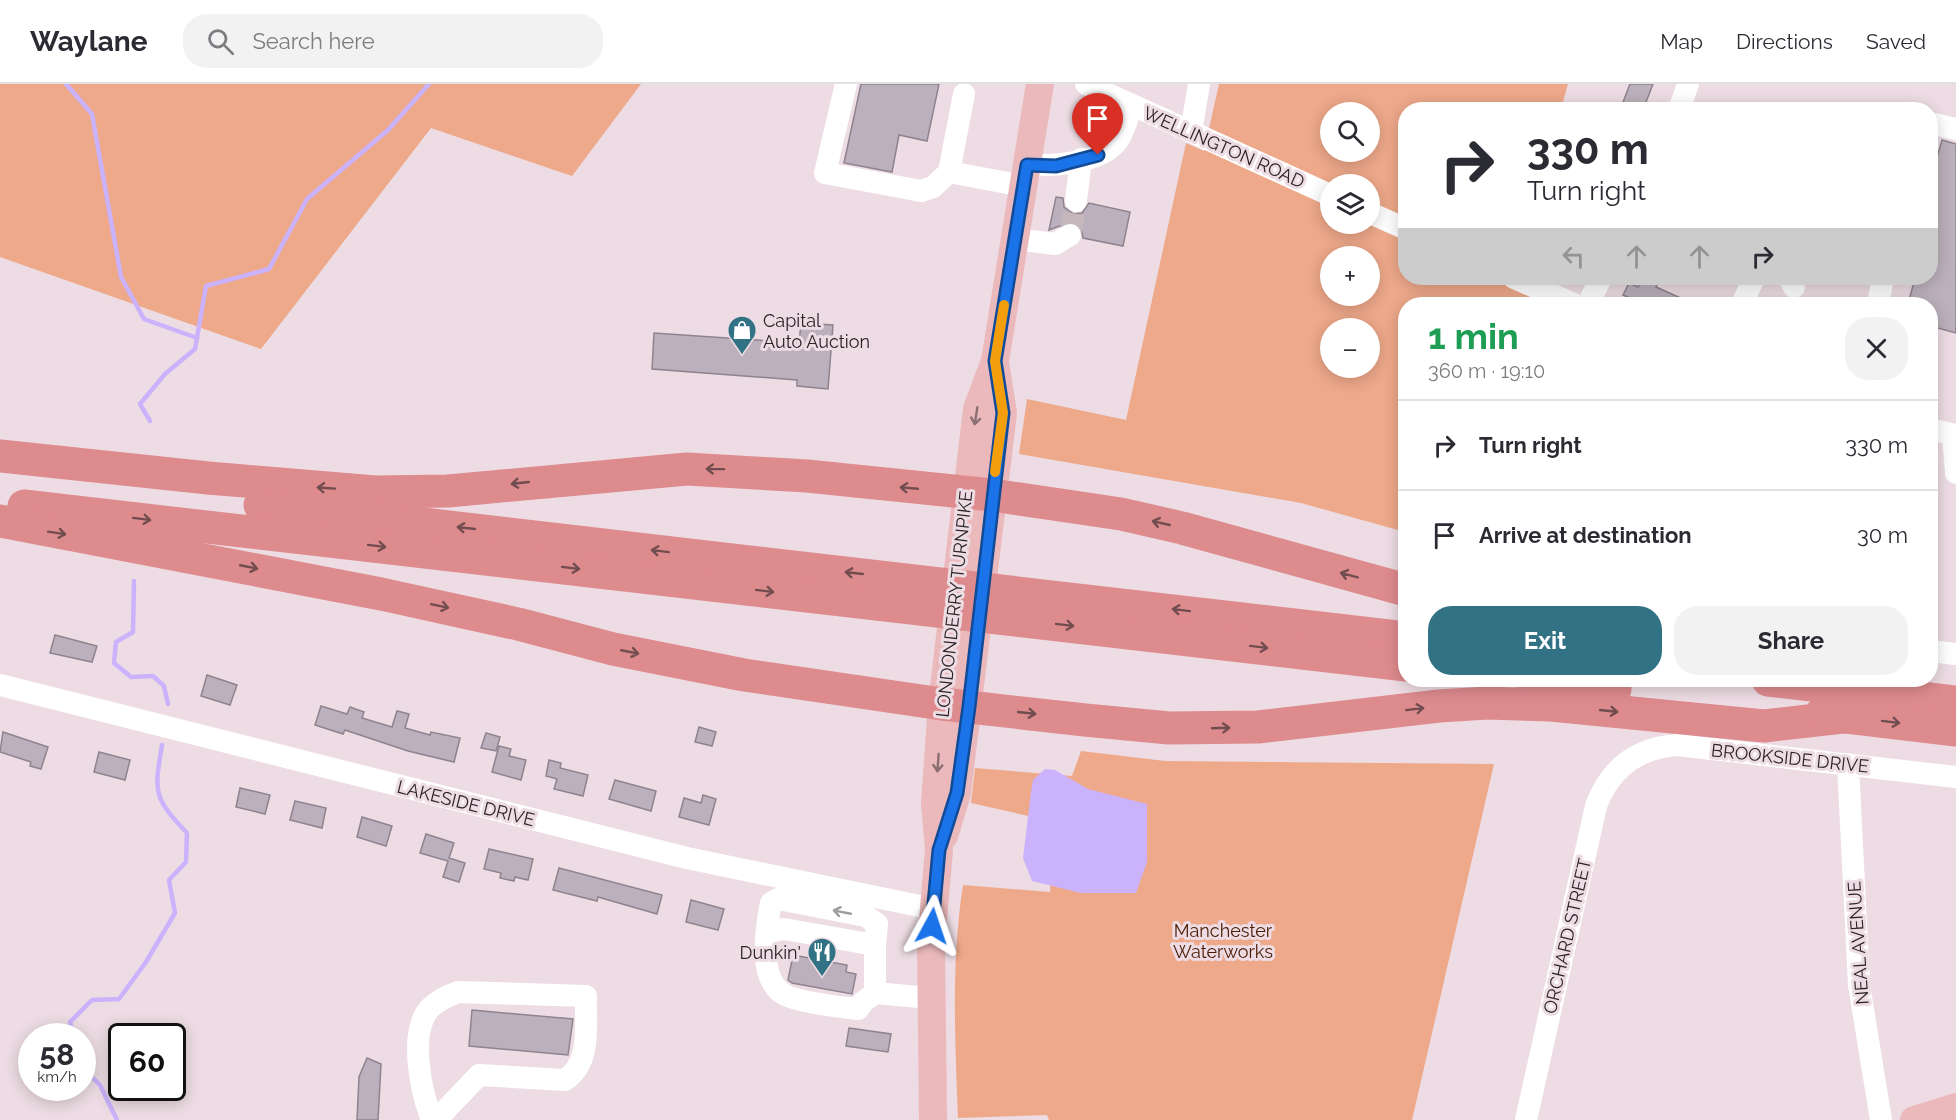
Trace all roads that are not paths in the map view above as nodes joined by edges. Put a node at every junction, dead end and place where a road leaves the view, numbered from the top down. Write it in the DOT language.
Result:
graph roads {
  1 [pos="846,84"];
  2 [pos="1040,84"];
  3 [pos="1086,84"];
  4 [pos="1199,84"];
  5 [pos="1688,84"];
  6 [pos="964,94"];
  7 [pos="1681,102"];
  8 [pos="1132,105"];
  9 [pos="1938,125"];
  10 [pos="1956,129"];
  11 [pos="1191,132"];
  12 [pos="1081,159"];
  13 [pos="949,172"];
  14 [pos="1025,176"];
  15 [pos="1320,190"];
  16 [pos="1076,201"];
  17 [pos="1380,217"];
  18 [pos="1398,225"];
  19 [pos="1070,235"];
  20 [pos="1015,239"];
  21 [pos="1530,285"];
  22 [pos="1558,297"];
  23 [pos="1938,431"];
  24 [pos="1954,435"];
  25 [pos="0,456"];
  26 [pos="0,473"];
  27 [pos="1956,473"];
  28 [pos="980,495"];
  29 [pos="0,503"];
  30 [pos="0,521"];
  31 [pos="1398,588"];
  32 [pos="911,593"];
  33 [pos="1011,604"];
  34 [pos="1398,637"];
  35 [pos="1938,652"];
  36 [pos="1956,654"];
  37 [pos="1398,664"];
  38 [pos="0,685"];
  39 [pos="1590,687"];
  40 [pos="1831,687"];
  41 [pos="1904,687"];
  42 [pos="1956,701"];
  43 [pos="955,705"];
  44 [pos="1843,717"];
  45 [pos="1956,730"];
  46 [pos="1626,762"];
  47 [pos="1848,764"];
  48 [pos="1956,777"];
  49 [pos="934,909"];
  50 [pos="771,931"];
  51 [pos="875,945"];
  52 [pos="930,998"];
  53 [pos="866,1001"];
  54 [pos="1956,1107"];
  55 [pos="434,1120"];
  56 [pos="933,1120"];
  57 [pos="1526,1120"];
  58 [pos="1881,1120"];
  59 [pos="1914,1120"];
  1 -- 13 [label="street"];
  2 -- 14 [label="main road, LONDONDERRY TURNPIKE"];
  3 -- 8 [label="street, WELLINGTON ROAD"];
  4 -- 11 [label="street"];
  5 -- 7 [label="street"];
  6 -- 13 [label="street"];
  8 -- 11 [label="street, WELLINGTON ROAD"];
  8 -- 12 [label="street"];
  9 -- 10 [label="street"];
  11 -- 15 [label="street, WELLINGTON ROAD"];
  12 -- 14 [label="street"];
  12 -- 16 [label="street"];
  13 -- 14 [label="street"];
  14 -- 20 [label="main road, LONDONDERRY TURNPIKE"];
  17 -- 18 [label="street"];
  19 -- 20 [label="street"];
  20 -- 28 [label="main road, LONDONDERRY TURNPIKE"];
  21 -- 22 [label="street"];
  23 -- 24 [label="street"];
  24 -- 27 [label="street"];
  28 -- 25 [label="highway, one-way"];
  32 -- 26 [label="highway, one-way"];
  31 -- 28 [label="highway, one-way"];
  28 -- 43 [label="main road, LONDONDERRY TURNPIKE"];
  29 -- 32 [label="highway, one-way"];
  30 -- 43 [label="highway, one-way"];
  32 -- 33 [label="highway"];
  34 -- 33 [label="highway, one-way"];
  33 -- 37 [label="highway, one-way"];
  35 -- 36 [label="street"];
  38 -- 49 [label="street, LAKESIDE DRIVE"];
  39 -- 44 [label="highway"];
  40 -- 42 [label="highway"];
  41 -- 42 [label="highway"];
  43 -- 44 [label="highway, one-way"];
  43 -- 49 [label="main road, LONDONDERRY TURNPIKE"];
  44 -- 45 [label="highway, one-way"];
  46 -- 47 [label="street, BROOKSIDE DRIVE"];
  46 -- 57 [label="street, ORCHARD STREET"];
  47 -- 48 [label="street, BROOKSIDE DRIVE"];
  47 -- 58 [label="street, NEAL AVENUE"];
  49 -- 52 [label="main road, LONDONDERRY TURNPIKE"];
  50 -- 51 [label="street"];
  51 -- 50 [label="street, one-way"];
  50 -- 53 [label="street"];
  51 -- 53 [label="street"];
  52 -- 53 [label="street"];
  52 -- 56 [label="main road, LONDONDERRY TURNPIKE"];
  54 -- 59 [label="main road"];
  55 -- 55 [label="street"];
}
